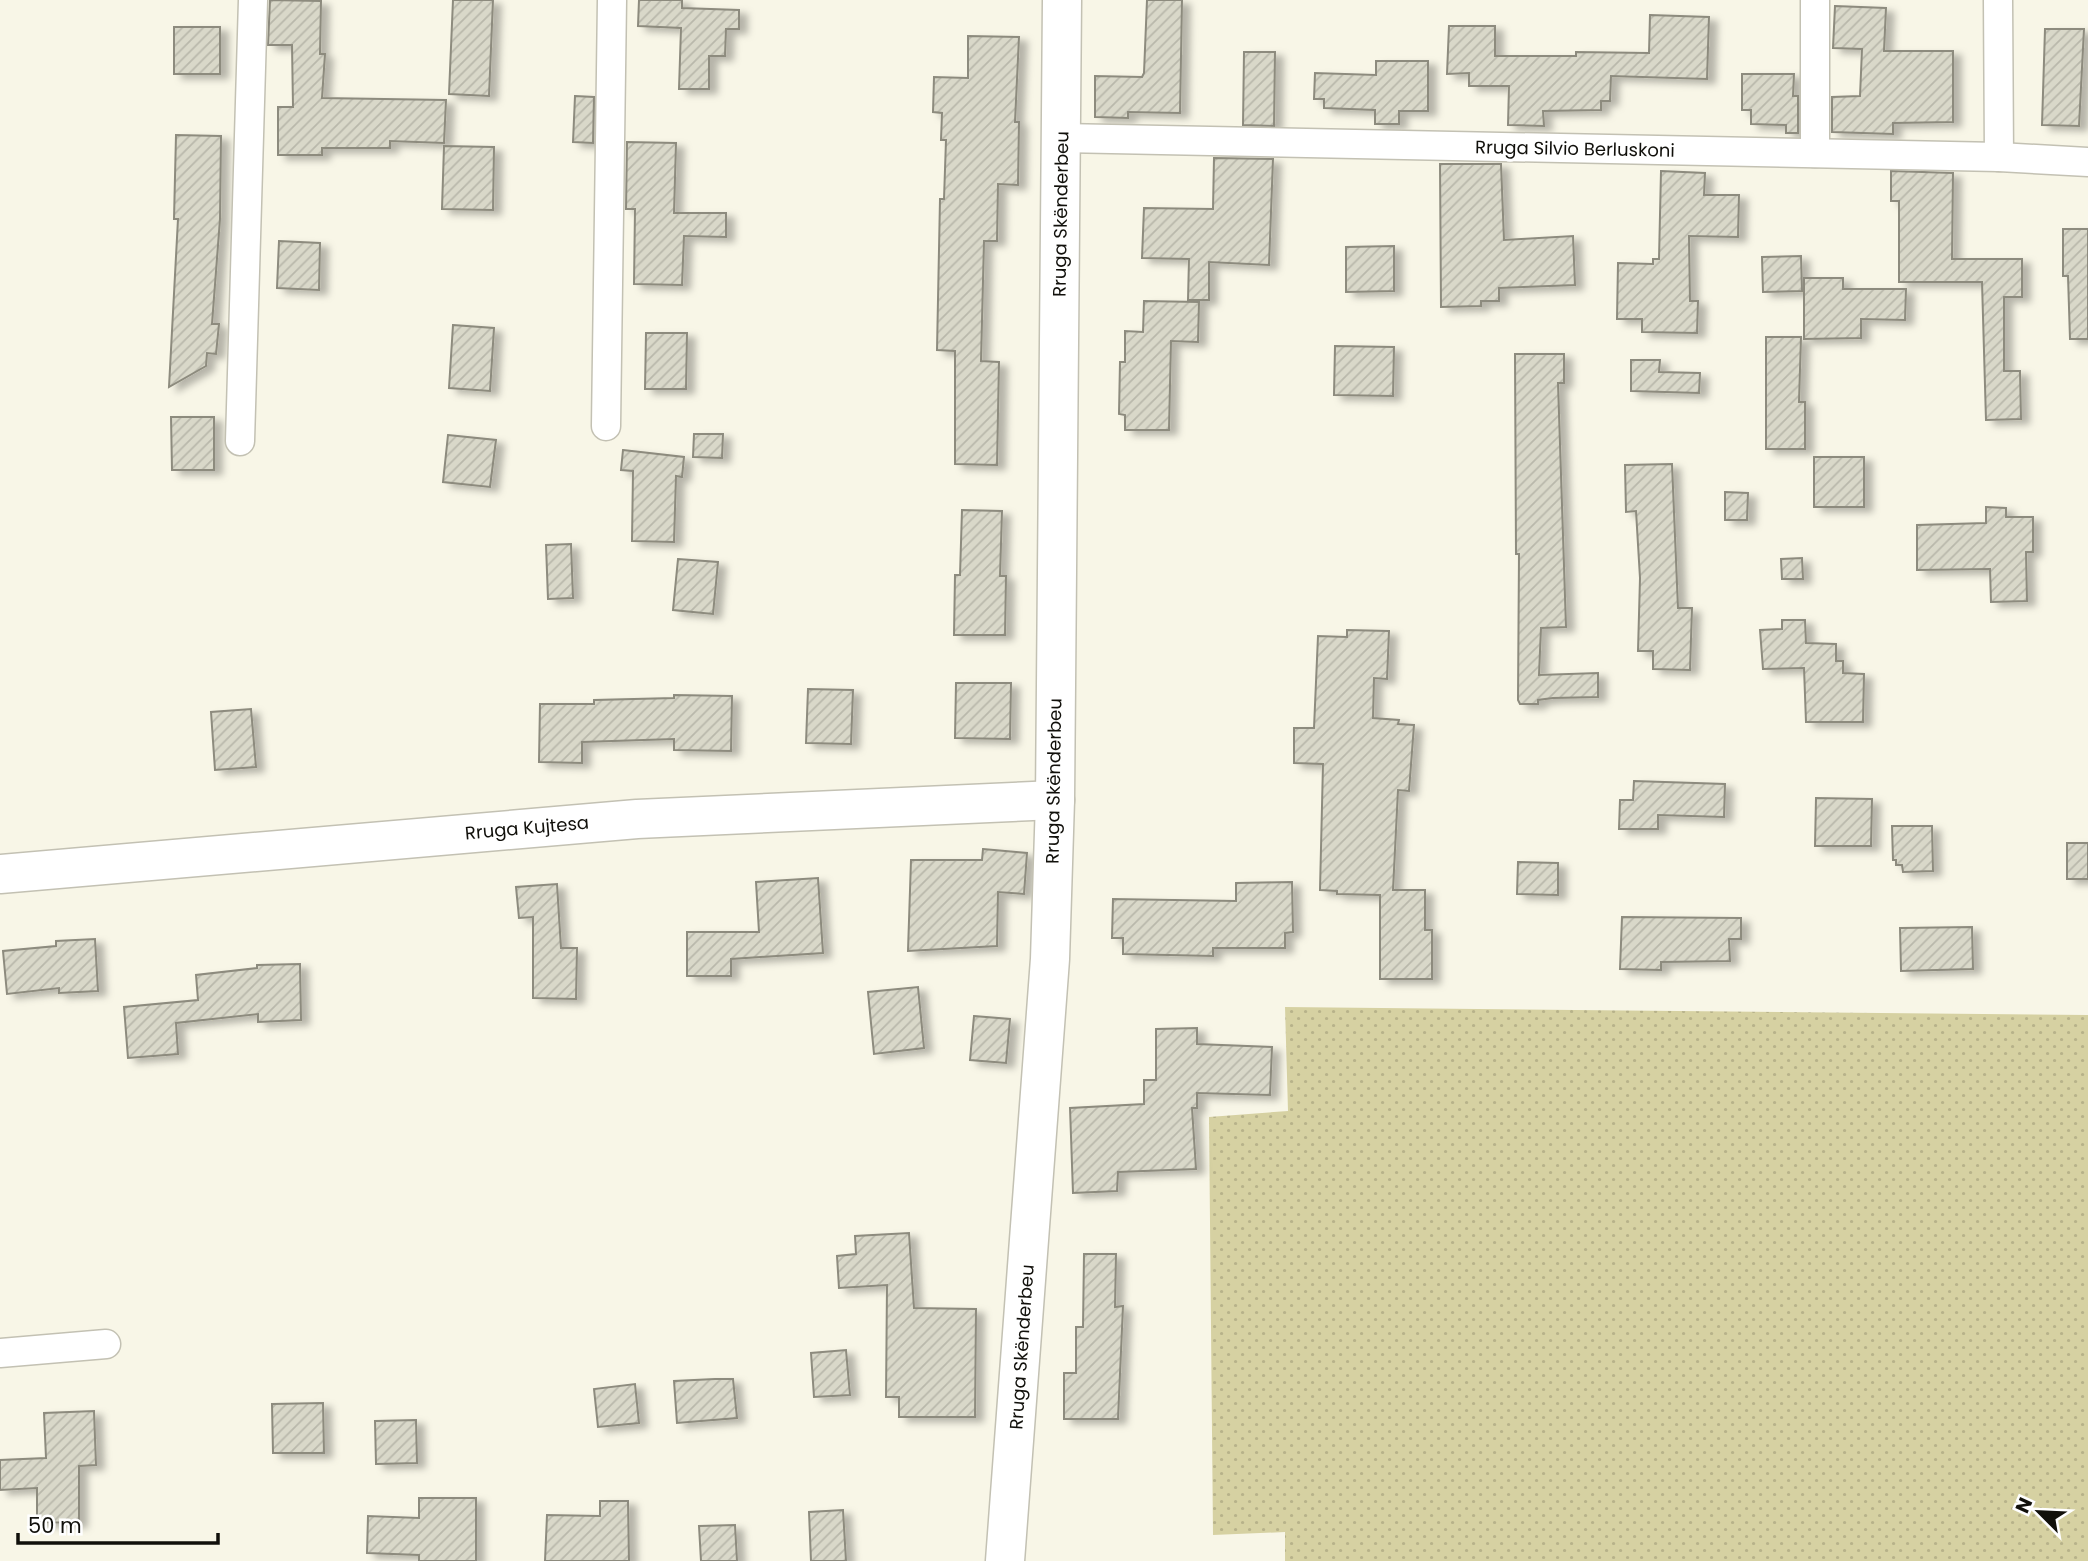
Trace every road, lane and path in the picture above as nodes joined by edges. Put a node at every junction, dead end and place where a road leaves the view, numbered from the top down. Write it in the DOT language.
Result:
graph roads {
  1 [pos="253,0"];
  2 [pos="612,0"];
  3 [pos="1062,0"];
  4 [pos="1815,0"];
  5 [pos="1998,0"];
  6 [pos="1062,138"];
  7 [pos="1815,153"];
  8 [pos="1999,157"];
  9 [pos="2088,162"];
  10 [pos="606,426"];
  11 [pos="240,441"];
  12 [pos="1055,800"];
  13 [pos="0,874"];
  14 [pos="106,1344"];
  15 [pos="0,1353"];
  16 [pos="1005,1561"];
  1 -- 11 [label="street"];
  2 -- 10 [label="street"];
  3 -- 6 [label="main road, Rruga Skënderbeu"];
  4 -- 7 [label="street"];
  5 -- 8 [label="street"];
  6 -- 7 [label="street, Rruga Silvio Berluskoni"];
  6 -- 12 [label="main road, Rruga Skënderbeu"];
  7 -- 8 [label="street, Rruga Silvio Berluskoni"];
  8 -- 9 [label="street, Rruga Silvio Berluskoni"];
  12 -- 13 [label="main road, Rruga Kujtesa"];
  12 -- 16 [label="main road, Rruga Skënderbeu"];
  14 -- 15 [label="street"];
}
